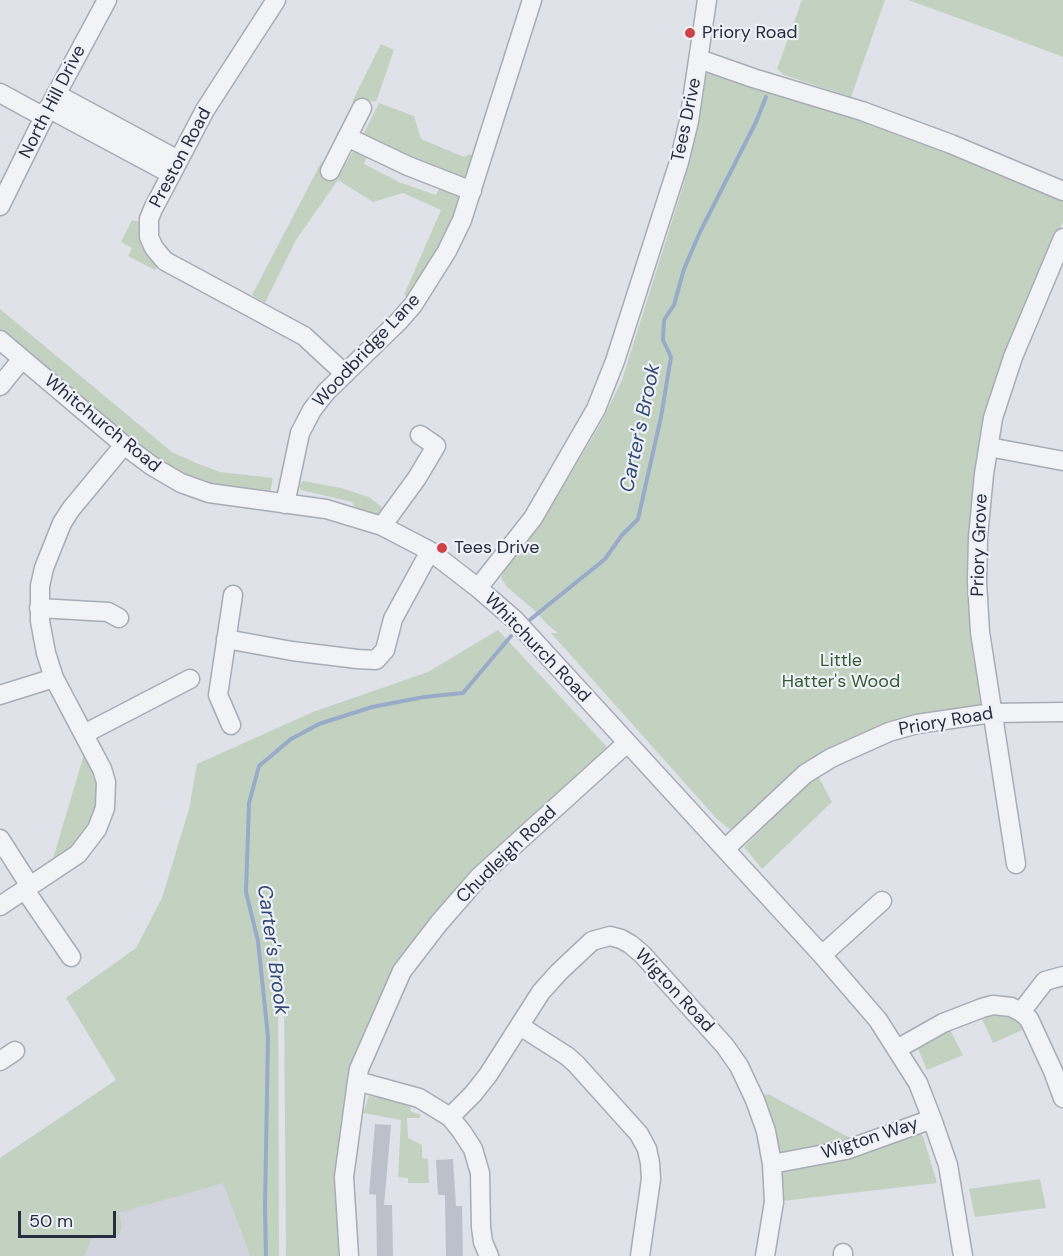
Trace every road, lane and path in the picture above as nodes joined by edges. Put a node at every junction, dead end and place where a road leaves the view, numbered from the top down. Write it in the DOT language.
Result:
graph roads {
  1 [pos="106,0"];
  2 [pos="276,0"];
  3 [pos="532,0"];
  4 [pos="707,0"];
  5 [pos="699,59"];
  6 [pos="0,93"];
  7 [pos="49,106"];
  8 [pos="362,108"];
  9 [pos="347,137"];
  10 [pos="175,167"];
  11 [pos="330,171"];
  12 [pos="471,191"];
  13 [pos="1063,191"];
  14 [pos="0,206"];
  15 [pos="1063,238"];
  16 [pos="0,340"];
  17 [pos="22,359"];
  18 [pos="345,374"];
  19 [pos="0,386"];
  20 [pos="420,435"];
  21 [pos="124,445"];
  22 [pos="989,447"];
  23 [pos="1063,461"];
  24 [pos="285,504"];
  25 [pos="382,526"];
  26 [pos="430,551"];
  27 [pos="478,588"];
  28 [pos="233,595"];
  29 [pos="39,608"];
  30 [pos="119,618"];
  31 [pos="226,639"];
  32 [pos="54,678"];
  33 [pos="190,679"];
  34 [pos="0,694"];
  35 [pos="1063,712"];
  36 [pos="992,713"];
  37 [pos="231,725"];
  38 [pos="84,734"];
  39 [pos="627,743"];
  40 [pos="0,839"];
  41 [pos="725,849"];
  42 [pos="1016,864"];
  43 [pos="28,888"];
  44 [pos="882,901"];
  45 [pos="0,906"];
  46 [pos="822,955"];
  47 [pos="71,957"];
  48 [pos="1063,976"];
  49 [pos="1022,1012"];
  50 [pos="520,1026"];
  51 [pos="897,1049"];
  52 [pos="357,1081"];
  53 [pos="1063,1098"];
  54 [pos="450,1117"];
  55 [pos="932,1119"];
  56 [pos="772,1164"];
  57 [pos="349,1256"];
  58 [pos="489,1256"];
  59 [pos="639,1256"];
  60 [pos="765,1256"];
  61 [pos="963,1256"];
  1 -- 7 [label="street, North Hill Drive"];
  2 -- 10 [label="street, Preston Road"];
  3 -- 12 [label="street, Woodbridge Lane"];
  4 -- 5 [label="street, Tees Drive"];
  5 -- 13 [label="street"];
  5 -- 27 [label="street, Tees Drive"];
  6 -- 7 [label="street"];
  7 -- 10 [label="street"];
  7 -- 14 [label="street, North Hill Drive"];
  8 -- 9 [label="street"];
  9 -- 11 [label="street"];
  9 -- 12 [label="street"];
  10 -- 18 [label="street, Preston Road"];
  12 -- 18 [label="street, Woodbridge Lane"];
  15 -- 22 [label="street, Priory Grove"];
  16 -- 17 [label="street, Whitchurch Road"];
  17 -- 19 [label="street"];
  17 -- 21 [label="street, Whitchurch Road"];
  18 -- 24 [label="street, Woodbridge Lane"];
  20 -- 25 [label="street"];
  21 -- 24 [label="street, Whitchurch Road"];
  21 -- 29 [label="street"];
  22 -- 23 [label="street"];
  22 -- 36 [label="street, Priory Grove"];
  24 -- 25 [label="street, Whitchurch Road"];
  25 -- 26 [label="street, Whitchurch Road"];
  26 -- 27 [label="street, Whitchurch Road"];
  26 -- 31 [label="street"];
  27 -- 39 [label="street, Whitchurch Road"];
  28 -- 31 [label="street"];
  29 -- 30 [label="street"];
  29 -- 32 [label="street"];
  31 -- 37 [label="street"];
  32 -- 34 [label="street"];
  32 -- 38 [label="street"];
  33 -- 38 [label="street"];
  35 -- 36 [label="street, Priory Road"];
  36 -- 41 [label="street, Priory Road"];
  36 -- 42 [label="street, Priory Grove"];
  38 -- 43 [label="street"];
  39 -- 41 [label="street, Whitchurch Road"];
  39 -- 52 [label="street, Chudleigh Road"];
  40 -- 43 [label="street"];
  41 -- 46 [label="street, Whitchurch Road"];
  43 -- 45 [label="street"];
  43 -- 47 [label="street"];
  44 -- 46 [label="street"];
  46 -- 51 [label="street, Whitchurch Road"];
  48 -- 49 [label="street"];
  49 -- 51 [label="street"];
  49 -- 53 [label="street"];
  50 -- 54 [label="street, Wigton Road"];
  50 -- 56 [label="street, Wigton Road"];
  50 -- 59 [label="street"];
  51 -- 55 [label="street, Whitchurch Road"];
  52 -- 54 [label="street"];
  52 -- 57 [label="street, Chudleigh Road"];
  54 -- 58 [label="street"];
  55 -- 56 [label="street, Wigton Way"];
  55 -- 61 [label="street, Whitchurch Road"];
  56 -- 60 [label="street, Wigton Road"];
}
